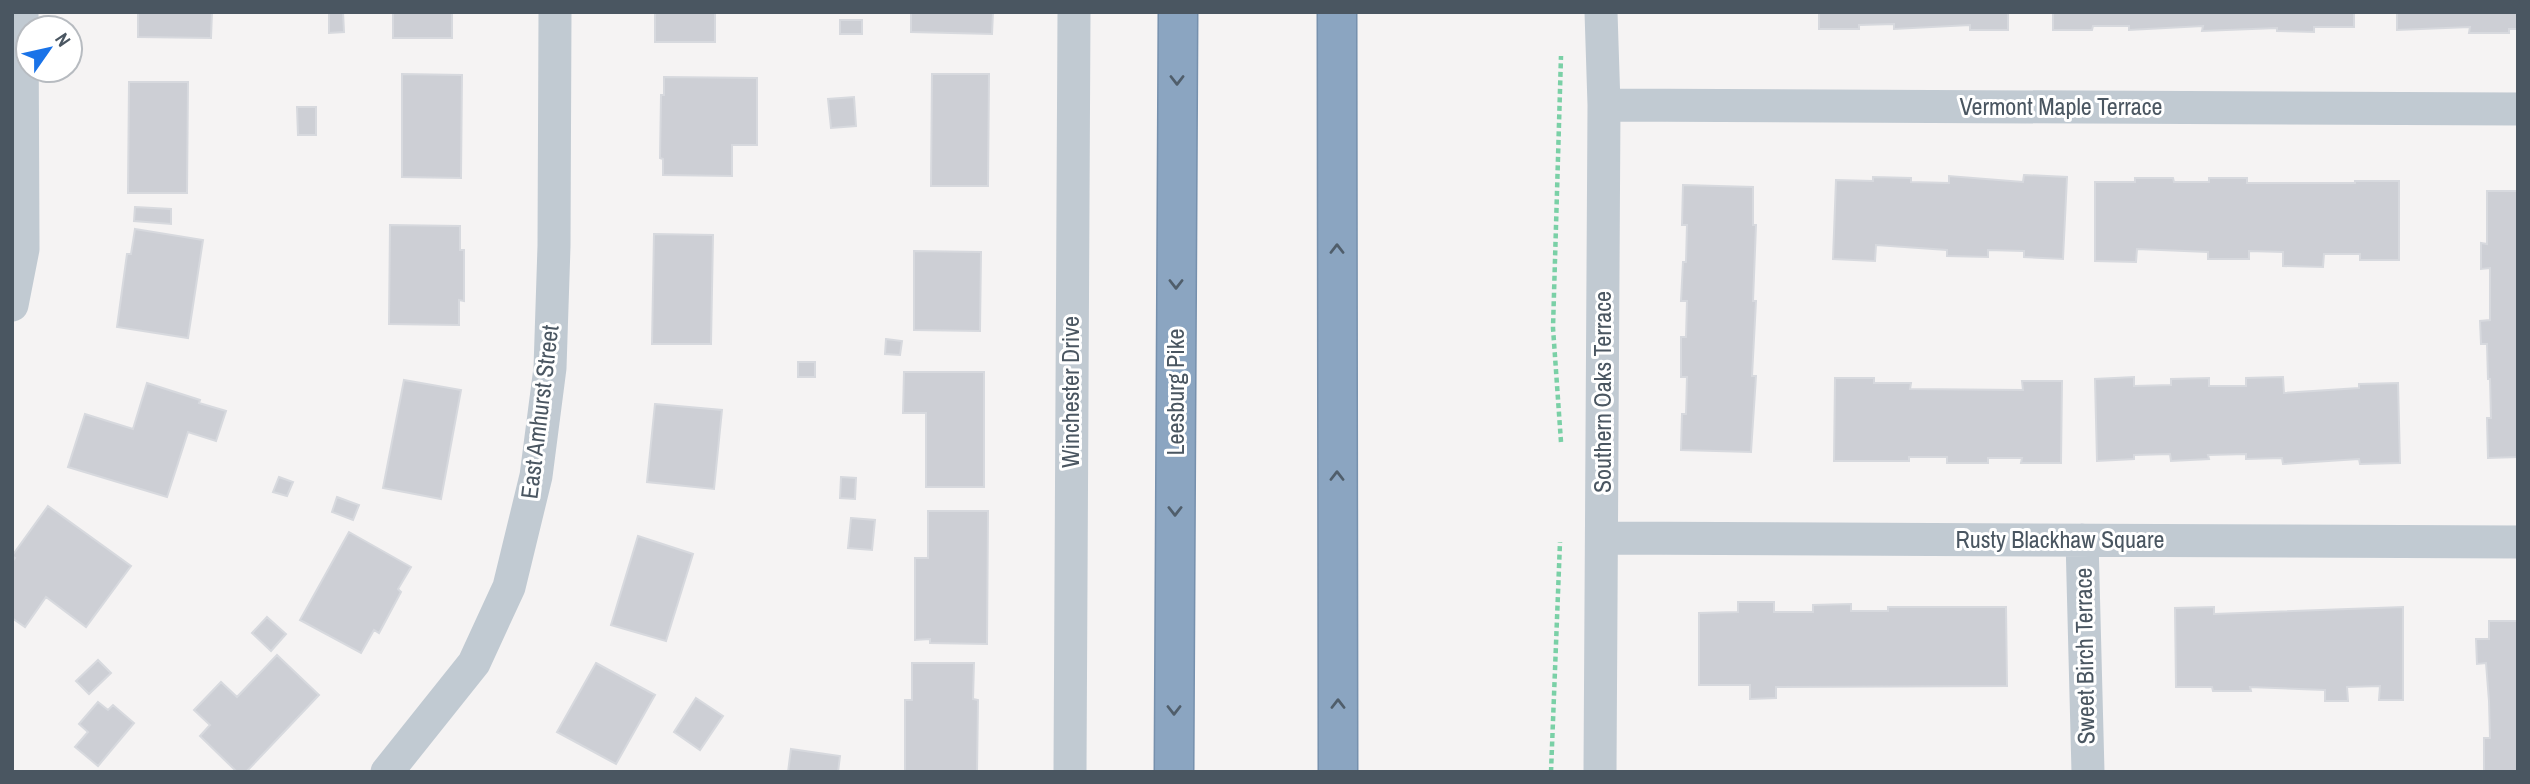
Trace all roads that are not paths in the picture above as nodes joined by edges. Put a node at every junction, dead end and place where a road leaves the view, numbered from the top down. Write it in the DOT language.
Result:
graph roads {
  1 [pos="22,12"];
  2 [pos="555,12"];
  3 [pos="1074,12"];
  4 [pos="1178,12"];
  5 [pos="1337,12"];
  6 [pos="1601,12"];
  7 [pos="1604,105"];
  8 [pos="2518,109"];
  9 [pos="12,304"];
  10 [pos="1602,538"];
  11 [pos="2082,540"];
  12 [pos="2518,542"];
  13 [pos="387,772"];
  14 [pos="1070,772"];
  15 [pos="1174,772"];
  16 [pos="1338,772"];
  17 [pos="1600,772"];
  18 [pos="2088,772"];
  1 -- 9 [label="street"];
  2 -- 13 [label="street, East Amhurst Street"];
  3 -- 14 [label="street, Winchester Drive"];
  4 -- 15 [label="highway, Leesburg Pike, one-way"];
  16 -- 5 [label="highway, one-way"];
  6 -- 7 [label="street, Southern Oaks Terrace"];
  7 -- 8 [label="street, Vermont Maple Terrace"];
  7 -- 10 [label="street, Southern Oaks Terrace"];
  10 -- 11 [label="street, Rusty Blackhaw Square"];
  10 -- 17 [label="street, Southern Oaks Terrace"];
  11 -- 12 [label="street, Rusty Blackhaw Square"];
  11 -- 18 [label="street, Sweet Birch Terrace"];
}
